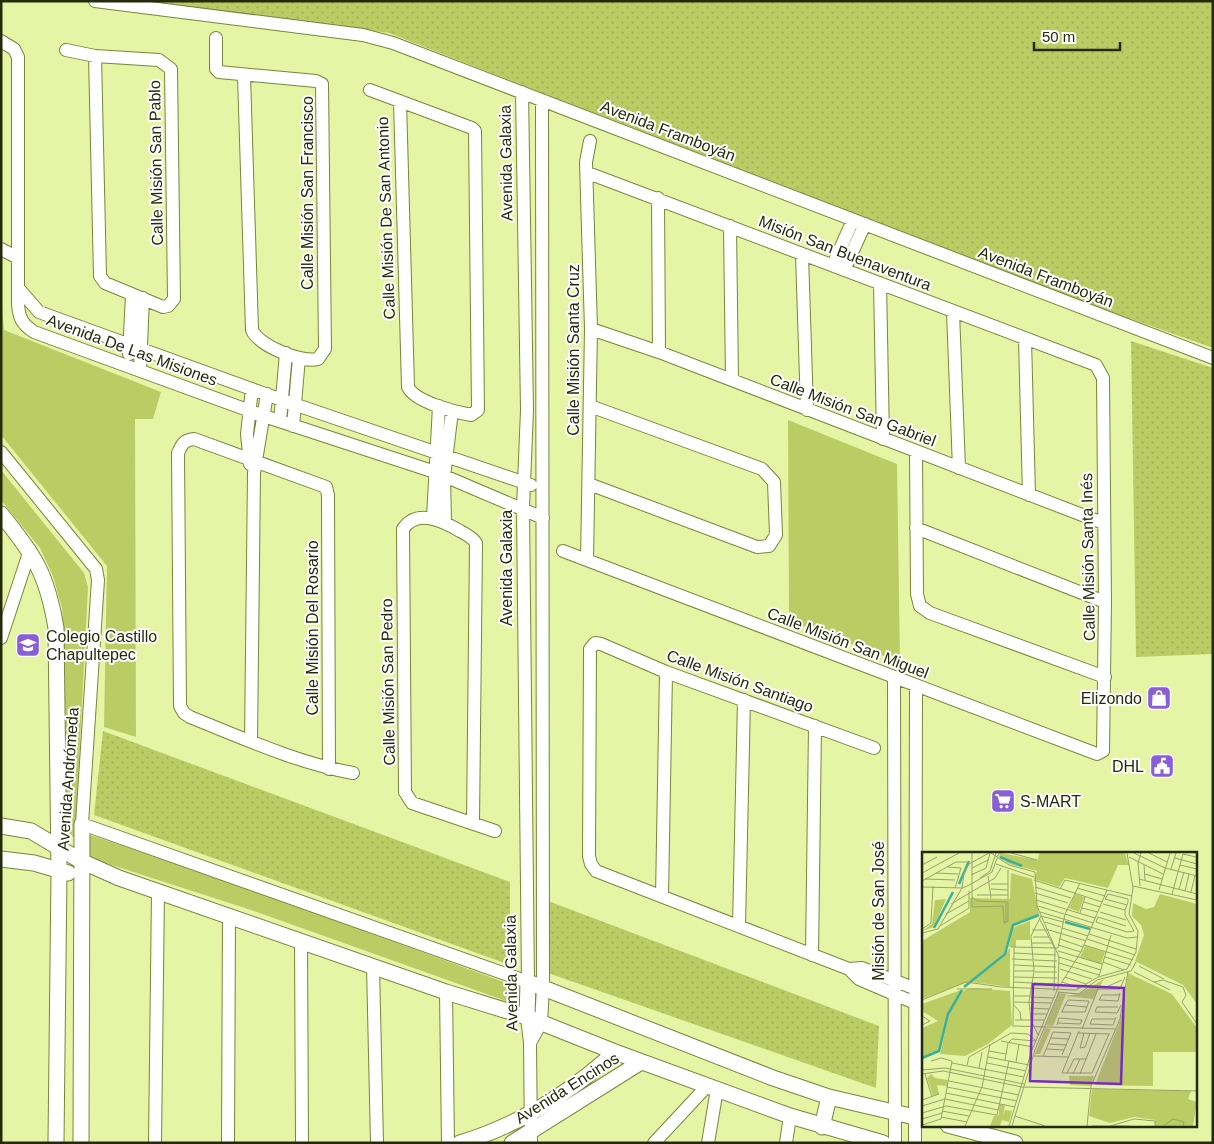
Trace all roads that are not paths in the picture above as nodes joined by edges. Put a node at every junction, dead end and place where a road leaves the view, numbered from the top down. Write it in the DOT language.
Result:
graph roads {
  1 [pos="95,1"];
  2 [pos="216,38"];
  3 [pos="1,42"];
  4 [pos="66,50"];
  5 [pos="95,56"];
  6 [pos="244,76"];
  7 [pos="370,90"];
  8 [pos="522,92"];
  9 [pos="542,100"];
  10 [pos="400,101"];
  11 [pos="590,141"];
  12 [pos="588,173"];
  13 [pos="658,198"];
  14 [pos="859,222"];
  15 [pos="730,226"];
  16 [pos="1,250"];
  17 [pos="802,254"];
  18 [pos="18,258"];
  19 [pos="838,268"];
  20 [pos="880,283"];
  21 [pos="18,289"];
  22 [pos="137,296"];
  23 [pos="953,312"];
  24 [pos="591,329"];
  25 [pos="1025,339"];
  26 [pos="135,348"];
  27 [pos="659,352"];
  28 [pos="286,354"];
  29 [pos="299,358"];
  30 [pos="1213,358"];
  31 [pos="1090,361"];
  32 [pos="134,368"];
  33 [pos="732,380"];
  34 [pos="252,389"];
  35 [pos="267,394"];
  36 [pos="288,402"];
  37 [pos="439,406"];
  38 [pos="590,406"];
  39 [pos="250,410"];
  40 [pos="527,410"];
  41 [pos="807,410"];
  42 [pos="452,412"];
  43 [pos="543,413"];
  44 [pos="264,416"];
  45 [pos="286,423"];
  46 [pos="883,439"];
  47 [pos="1,452"];
  48 [pos="916,452"];
  49 [pos="441,456"];
  50 [pos="252,464"];
  51 [pos="959,468"];
  52 [pos="439,475"];
  53 [pos="525,483"];
  54 [pos="589,484"];
  55 [pos="543,489"];
  56 [pos="1029,495"];
  57 [pos="523,508"];
  58 [pos="1,514"];
  59 [pos="543,518"];
  60 [pos="439,520"];
  61 [pos="1103,523"];
  62 [pos="916,528"];
  63 [pos="30,550"];
  64 [pos="563,551"];
  65 [pos="587,560"];
  66 [pos="1105,602"];
  67 [pos="1,638"];
  68 [pos="666,672"];
  69 [pos="1105,677"];
  70 [pos="894,679"];
  71 [pos="916,687"];
  72 [pos="744,700"];
  73 [pos="815,726"];
  74 [pos="251,741"];
  75 [pos="874,748"];
  76 [pos="1099,754"];
  77 [pos="329,768"];
  78 [pos="353,773"];
  79 [pos="58,809"];
  80 [pos="5,824"];
  81 [pos="82,824"];
  82 [pos="473,824"];
  83 [pos="30,831"];
  84 [pos="495,831"];
  85 [pos="58,846"];
  86 [pos="1,859"];
  87 [pos="81,861"];
  88 [pos="59,871"];
  89 [pos="81,876"];
  90 [pos="119,878"];
  91 [pos="158,891"];
  92 [pos="662,896"];
  93 [pos="230,915"];
  94 [pos="739,926"];
  95 [pos="301,941"];
  96 [pos="812,955"];
  97 [pos="373,966"];
  98 [pos="528,982"];
  99 [pos="894,987"];
  100 [pos="543,988"];
  101 [pos="916,989"];
  102 [pos="446,992"];
  103 [pos="916,1003"];
  104 [pos="534,1020"];
  105 [pos="615,1052"];
  106 [pos="641,1062"];
  107 [pos="712,1087"];
  108 [pos="829,1097"];
  109 [pos="896,1112"];
  110 [pos="530,1114"];
  111 [pos="790,1116"];
  112 [pos="919,1118"];
  113 [pos="950,1126"];
  114 [pos="822,1127"];
  115 [pos="968,1137"];
  116 [pos="530,1138"];
  117 [pos="874,1142"];
  118 [pos="56,1143"];
  119 [pos="80,1143"];
  120 [pos="155,1143"];
  121 [pos="228,1143"];
  122 [pos="302,1143"];
  123 [pos="377,1143"];
  124 [pos="448,1143"];
  125 [pos="460,1143"];
  126 [pos="512,1143"];
  127 [pos="654,1143"];
  128 [pos="708,1143"];
  129 [pos="786,1143"];
  130 [pos="895,1143"];
  131 [pos="915,1143"];
  132 [pos="1015,1143"];
  1 -- 8 [label="street, Avenida Framboyán"];
  2 -- 6 [label="street, Calle Misión San Francisco"];
  3 -- 18 [label="street"];
  4 -- 5 [label="street, Calle Misión San Pablo"];
  5 -- 22 [label="street, Calle Misión San Pablo"];
  5 -- 22 [label="street, Calle Misión San Pablo"];
  6 -- 28 [label="street, Calle Misión San Francisco"];
  6 -- 29 [label="street, Calle Misión San Francisco"];
  7 -- 10 [label="street"];
  8 -- 9 [label="street, Avenida Framboyán"];
  8 -- 40 [label="street, Avenida Galaxia"];
  9 -- 14 [label="street, Avenida Framboyán"];
  9 -- 43 [label="street, Avenida Galaxia"];
  10 -- 37 [label="street, Calle Misión De San Antonio"];
  10 -- 42 [label="street, Calle Misión De San Antonio"];
  11 -- 12 [label="street, Calle Misión Santa Cruz"];
  12 -- 13 [label="street, Misión San Buenaventura"];
  12 -- 24 [label="street, Calle Misión Santa Cruz"];
  13 -- 15 [label="street, Misión San Buenaventura"];
  13 -- 27 [label="street"];
  14 -- 19 [label="street"];
  14 -- 30 [label="street, Avenida Framboyán"];
  15 -- 17 [label="street, Misión San Buenaventura"];
  15 -- 33 [label="street"];
  16 -- 18 [label="street"];
  17 -- 19 [label="street, Misión San Buenaventura"];
  17 -- 41 [label="street"];
  18 -- 21 [label="street"];
  19 -- 20 [label="street, Misión San Buenaventura"];
  20 -- 23 [label="street, Misión San Buenaventura"];
  20 -- 46 [label="street"];
  21 -- 26 [label="street, Avenida De Las Misiones"];
  21 -- 32 [label="street, Avenida De Las Misiones"];
  22 -- 26 [label="street"];
  23 -- 25 [label="street, Misión San Buenaventura"];
  23 -- 51 [label="street"];
  24 -- 27 [label="street, Calle Misión San Gabriel"];
  24 -- 38 [label="street, Calle Misión Santa Cruz"];
  25 -- 31 [label="street, Misión San Buenaventura"];
  25 -- 56 [label="street"];
  26 -- 32 [label="street"];
  26 -- 34 [label="street, Avenida De Las Misiones"];
  27 -- 33 [label="street, Calle Misión San Gabriel"];
  28 -- 29 [label="street, Calle Misión San Francisco"];
  28 -- 36 [label="street"];
  29 -- 36 [label="street"];
  31 -- 61 [label="street, Calle Misión Santa Inés"];
  32 -- 39 [label="street, Avenida De Las Misiones"];
  33 -- 41 [label="street, Calle Misión San Gabriel"];
  34 -- 35 [label="street, Avenida De Las Misiones"];
  34 -- 39 [label="street"];
  35 -- 36 [label="street, Avenida De Las Misiones"];
  35 -- 44 [label="street"];
  36 -- 45 [label="street"];
  36 -- 49 [label="street, Avenida De Las Misiones"];
  37 -- 42 [label="street, Calle Misión De San Antonio"];
  37 -- 49 [label="street"];
  38 -- 54 [label="street, Calle Misión Santa Cruz"];
  38 -- 54 [label="street"];
  39 -- 44 [label="street, Avenida De Las Misiones"];
  39 -- 50 [label="street"];
  40 -- 43 [label="street"];
  40 -- 53 [label="street, Avenida Galaxia"];
  41 -- 46 [label="street, Calle Misión San Gabriel"];
  42 -- 49 [label="street"];
  43 -- 55 [label="street, Avenida Galaxia"];
  44 -- 45 [label="street, Avenida De Las Misiones"];
  44 -- 50 [label="street"];
  45 -- 52 [label="street, Avenida De Las Misiones"];
  46 -- 48 [label="street, Calle Misión San Gabriel"];
  47 -- 81 [label="street, Avenida Andrómeda"];
  48 -- 51 [label="street, Calle Misión San Gabriel"];
  48 -- 62 [label="street"];
  49 -- 52 [label="street"];
  49 -- 53 [label="street, Avenida De Las Misiones"];
  50 -- 74 [label="street"];
  50 -- 74 [label="street"];
  50 -- 77 [label="street, Calle Misión Del Rosario"];
  51 -- 56 [label="street, Calle Misión San Gabriel"];
  52 -- 57 [label="street, Avenida De Las Misiones"];
  52 -- 60 [label="street"];
  53 -- 55 [label="street, Avenida De Las Misiones"];
  53 -- 57 [label="street, Avenida Galaxia"];
  54 -- 65 [label="street, Calle Misión Santa Cruz"];
  55 -- 59 [label="street, Avenida Galaxia"];
  56 -- 61 [label="street, Calle Misión San Gabriel"];
  57 -- 59 [label="street, Avenida De Las Misiones"];
  57 -- 98 [label="street, Avenida Galaxia"];
  58 -- 63 [label="street, Avenida Andrómeda"];
  59 -- 100 [label="street, Avenida Galaxia"];
  60 -- 82 [label="street"];
  60 -- 82 [label="street, Calle Misión San Pedro"];
  61 -- 66 [label="street, Calle Misión Santa Inés"];
  62 -- 66 [label="street"];
  62 -- 69 [label="street"];
  63 -- 67 [label="street"];
  63 -- 79 [label="street, Avenida Andrómeda"];
  64 -- 65 [label="street, Calle Misión San Miguel"];
  65 -- 70 [label="street, Calle Misión San Miguel"];
  66 -- 69 [label="street, Calle Misión Santa Inés"];
  68 -- 72 [label="street, Calle Misión Santiago"];
  68 -- 92 [label="street"];
  68 -- 92 [label="street, Calle Misión Santiago"];
  69 -- 76 [label="street, Calle Misión Santa Inés"];
  70 -- 71 [label="street, Calle Misión San Miguel"];
  70 -- 99 [label="street, Misión de San José"];
  71 -- 76 [label="street, Calle Misión San Miguel"];
  71 -- 101 [label="street"];
  72 -- 73 [label="street, Calle Misión Santiago"];
  72 -- 94 [label="street"];
  73 -- 75 [label="street, Calle Misión Santiago"];
  73 -- 96 [label="street"];
  74 -- 77 [label="street"];
  77 -- 78 [label="street"];
  79 -- 83 [label="street"];
  79 -- 85 [label="street, Avenida Andrómeda"];
  80 -- 83 [label="street"];
  81 -- 87 [label="street, Avenida Andrómeda"];
  81 -- 98 [label="street"];
  82 -- 84 [label="street, Calle Misión San Pedro"];
  83 -- 85 [label="street"];
  85 -- 87 [label="street"];
  85 -- 88 [label="street, Avenida Andrómeda"];
  86 -- 88 [label="street"];
  87 -- 89 [label="street, Avenida Andrómeda"];
  87 -- 90 [label="street"];
  88 -- 89 [label="street"];
  88 -- 118 [label="street, Avenida Andrómeda"];
  89 -- 90 [label="street"];
  89 -- 119 [label="street, Avenida Andrómeda"];
  90 -- 91 [label="street"];
  91 -- 93 [label="street"];
  91 -- 120 [label="street"];
  92 -- 94 [label="street"];
  93 -- 95 [label="street"];
  93 -- 121 [label="street"];
  94 -- 96 [label="street"];
  95 -- 97 [label="street"];
  95 -- 122 [label="street"];
  96 -- 99 [label="street"];
  97 -- 102 [label="street"];
  97 -- 123 [label="street"];
  98 -- 100 [label="street"];
  98 -- 104 [label="street, Avenida Galaxia"];
  99 -- 101 [label="street"];
  99 -- 103 [label="street"];
  99 -- 109 [label="street, Misión de San José"];
  100 -- 104 [label="street, Avenida Galaxia"];
  100 -- 108 [label="street"];
  101 -- 103 [label="street"];
  102 -- 104 [label="street"];
  102 -- 124 [label="street"];
  103 -- 112 [label="street"];
  104 -- 105 [label="street"];
  104 -- 110 [label="street, Avenida Galaxia"];
  105 -- 106 [label="street"];
  105 -- 110 [label="street, Avenida Encinos"];
  106 -- 107 [label="street"];
  106 -- 116 [label="street, Avenida Encinos"];
  107 -- 111 [label="street"];
  107 -- 127 [label="street"];
  107 -- 128 [label="street"];
  108 -- 109 [label="street"];
  108 -- 114 [label="street"];
  109 -- 112 [label="street"];
  109 -- 130 [label="street, Misión de San José"];
  110 -- 116 [label="street, Avenida Galaxia"];
  110 -- 125 [label="street, Avenida Encinos"];
  111 -- 114 [label="street"];
  111 -- 129 [label="street"];
  112 -- 131 [label="street"];
  113 -- 115 [label="street"];
  114 -- 117 [label="street"];
  115 -- 132 [label="street"];
  116 -- 126 [label="street, Avenida Encinos"];
}
